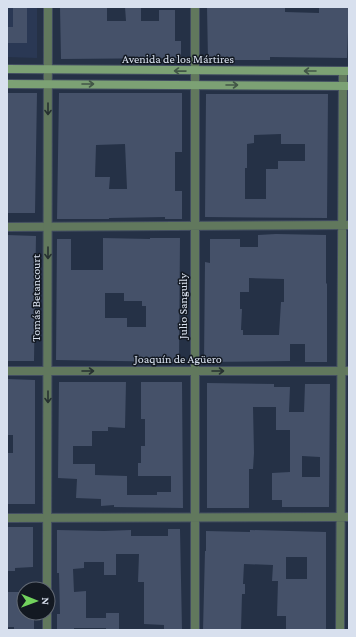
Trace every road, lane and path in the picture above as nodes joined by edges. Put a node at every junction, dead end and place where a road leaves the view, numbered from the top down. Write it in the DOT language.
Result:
graph roads {
  1 [pos="48,7"];
  2 [pos="195,7"];
  3 [pos="7,69"];
  4 [pos="48,70"];
  5 [pos="195,71"];
  6 [pos="346,71"];
  7 [pos="7,84"];
  8 [pos="49,84"];
  9 [pos="195,85"];
  10 [pos="346,86"];
  11 [pos="346,225"];
  12 [pos="48,226"];
  13 [pos="196,226"];
  14 [pos="7,227"];
  15 [pos="7,371"];
  16 [pos="48,371"];
  17 [pos="194,371"];
  18 [pos="345,371"];
  19 [pos="345,517"];
  20 [pos="7,518"];
  21 [pos="47,518"];
  22 [pos="195,518"];
  23 [pos="47,581"];
  24 [pos="195,630"];
  25 [pos="340,630"];
  1 -- 4 [label="street, Tomás Betancourt"];
  2 -- 5 [label="street, Julio Sanguily"];
  3 -- 4 [label="main road, Avenida de los Mártires"];
  5 -- 4 [label="main road, Avenida de los Mártires, one-way"];
  4 -- 8 [label="street, Tomás Betancourt"];
  6 -- 5 [label="main road, Avenida de los Mártires, one-way"];
  5 -- 9 [label="street, Julio Sanguily"];
  6 -- 10 [label="street"];
  7 -- 8 [label="main road"];
  8 -- 9 [label="main road, one-way"];
  8 -- 12 [label="street, Tomás Betancourt, one-way"];
  9 -- 10 [label="main road, one-way"];
  9 -- 13 [label="street, Julio Sanguily"];
  10 -- 11 [label="street"];
  11 -- 13 [label="street"];
  11 -- 18 [label="street"];
  12 -- 13 [label="street"];
  12 -- 14 [label="street"];
  12 -- 16 [label="street, Tomás Betancourt, one-way"];
  13 -- 17 [label="street, Julio Sanguily"];
  15 -- 16 [label="street, Joaquín de Agüero"];
  16 -- 17 [label="street, Joaquín de Agüero, one-way"];
  16 -- 21 [label="street, Tomás Betancourt, one-way"];
  17 -- 18 [label="street, Joaquín de Agüero, one-way"];
  17 -- 22 [label="street, Julio Sanguily"];
  18 -- 19 [label="street"];
  19 -- 22 [label="street"];
  19 -- 25 [label="street"];
  20 -- 21 [label="street"];
  21 -- 22 [label="street"];
  21 -- 23 [label="street, Tomás Betancourt"];
  22 -- 24 [label="street, Julio Sanguily"];
}
